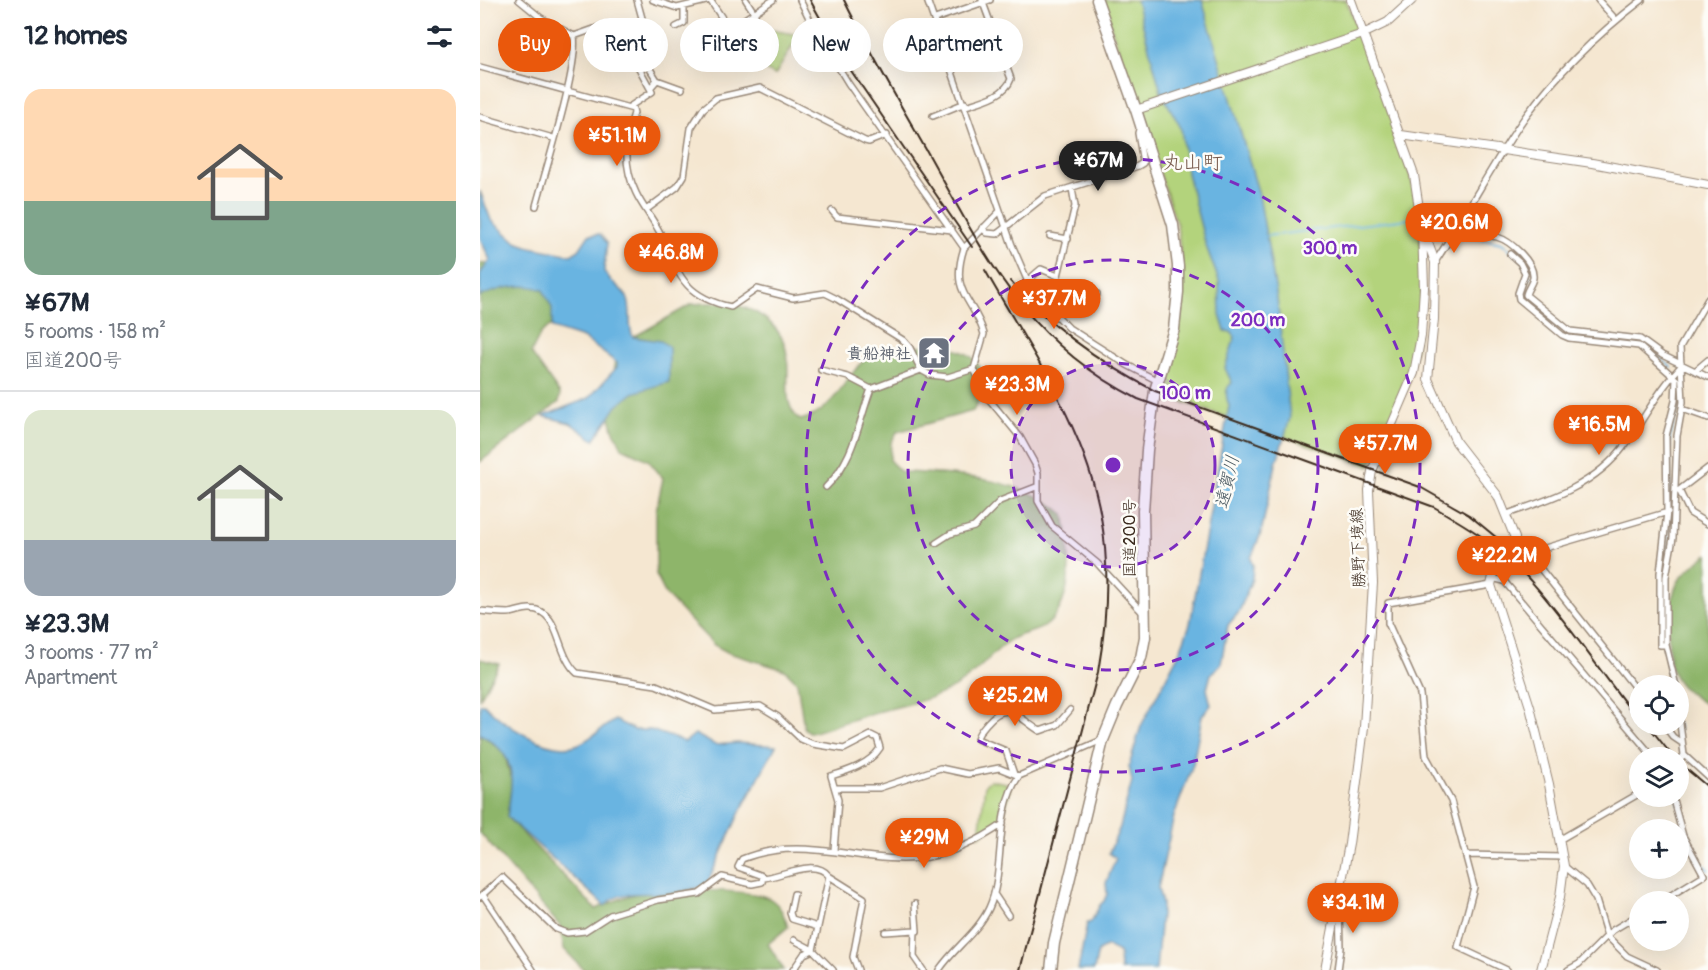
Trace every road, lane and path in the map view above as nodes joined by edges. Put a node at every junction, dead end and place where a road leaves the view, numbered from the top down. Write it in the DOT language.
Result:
graph roads {
  1 [pos="519,0"];
  2 [pos="637,0"];
  3 [pos="653,0"];
  4 [pos="710,0"];
  5 [pos="746,0"];
  6 [pos="773,0"];
  7 [pos="800,0"];
  8 [pos="927,0"];
  9 [pos="1351,0"];
  10 [pos="1412,0"];
  11 [pos="1598,0"];
  12 [pos="1642,0"];
  13 [pos="985,1"];
  14 [pos="1095,2"];
  15 [pos="684,7"];
  16 [pos="755,14"];
  17 [pos="934,18"];
  18 [pos="937,18"];
  19 [pos="1616,20"];
  20 [pos="676,27"];
  21 [pos="1359,35"];
  22 [pos="574,36"];
  23 [pos="480,67"];
  24 [pos="953,72"];
  25 [pos="657,80"];
  26 [pos="650,88"];
  27 [pos="682,89"];
  28 [pos="566,90"];
  29 [pos="965,105"];
  30 [pos="629,107"];
  31 [pos="1139,109"];
  32 [pos="933,116"];
  33 [pos="480,117"];
  34 [pos="1141,125"];
  35 [pos="887,135"];
  36 [pos="1401,135"];
  37 [pos="553,138"];
  38 [pos="1505,149"];
  39 [pos="1708,185"];
  40 [pos="1072,188"];
  41 [pos="536,206"];
  42 [pos="646,210"];
  43 [pos="832,211"];
  44 [pos="1000,211"];
  45 [pos="981,228"];
  46 [pos="1006,228"];
  47 [pos="1422,228"];
  48 [pos="952,230"];
  49 [pos="1455,231"];
  50 [pos="1050,236"];
  51 [pos="1068,240"];
  52 [pos="964,248"];
  53 [pos="1510,254"];
  54 [pos="1520,258"];
  55 [pos="1436,262"];
  56 [pos="1028,281"];
  57 [pos="1097,294"];
  58 [pos="1708,299"];
  59 [pos="1057,317"];
  60 [pos="1708,360"];
  61 [pos="1682,365"];
  62 [pos="974,369"];
  63 [pos="821,370"];
  64 [pos="921,370"];
  65 [pos="1695,371"];
  66 [pos="1673,374"];
  67 [pos="1708,376"];
  68 [pos="1158,381"];
  69 [pos="871,389"];
  70 [pos="1682,409"];
  71 [pos="1708,418"];
  72 [pos="1708,468"];
  73 [pos="826,487"];
  74 [pos="1036,487"];
  75 [pos="1677,491"];
  76 [pos="1670,511"];
  77 [pos="1507,514"];
  78 [pos="1708,525"];
  79 [pos="1514,542"];
  80 [pos="936,543"];
  81 [pos="1528,553"];
  82 [pos="1491,581"];
  83 [pos="480,611"];
  84 [pos="1145,615"];
  85 [pos="1673,675"];
  86 [pos="1629,680"];
  87 [pos="1070,710"];
  88 [pos="1671,735"];
  89 [pos="1682,735"];
  90 [pos="1103,740"];
  91 [pos="1683,743"];
  92 [pos="1645,747"];
  93 [pos="1683,747"];
  94 [pos="1689,760"];
  95 [pos="1016,775"];
  96 [pos="1708,777"];
  97 [pos="835,788"];
  98 [pos="1629,799"];
  99 [pos="1675,807"];
  100 [pos="1003,824"];
  101 [pos="1559,840"];
  102 [pos="834,850"];
  103 [pos="1467,855"];
  104 [pos="1563,862"];
  105 [pos="1706,873"];
  106 [pos="829,876"];
  107 [pos="763,878"];
  108 [pos="480,884"];
  109 [pos="1677,891"];
  110 [pos="794,894"];
  111 [pos="994,894"];
  112 [pos="482,895"];
  113 [pos="1339,899"];
  114 [pos="915,904"];
  115 [pos="1008,915"];
  116 [pos="1629,921"];
  117 [pos="818,927"];
  118 [pos="885,932"];
  119 [pos="917,933"];
  120 [pos="1607,936"];
  121 [pos="794,940"];
  122 [pos="813,950"];
  123 [pos="533,970"];
  124 [pos="793,970"];
  125 [pos="833,970"];
  126 [pos="858,970"];
  127 [pos="923,970"];
  128 [pos="939,970"];
  129 [pos="1050,970"];
  130 [pos="1325,970"];
  131 [pos="1338,970"];
  132 [pos="1507,970"];
  133 [pos="1541,970"];
  134 [pos="1568,970"];
  135 [pos="1657,970"];
  1 -- 22 [label="street"];
  2 -- 25 [label="street"];
  3 -- 15 [label="street"];
  4 -- 15 [label="street"];
  4 -- 16 [label="street"];
  5 -- 16 [label="street"];
  6 -- 16 [label="street"];
  7 -- 35 [label="street"];
  8 -- 17 [label="street"];
  9 -- 21 [label="street, 勝野下境線"];
  10 -- 21 [label="street"];
  11 -- 19 [label="street"];
  12 -- 19 [label="street"];
  13 -- 18 [label="street"];
  13 -- 29 [label="street"];
  14 -- 31 [label="highway, 国道200号"];
  15 -- 20 [label="street"];
  19 -- 38 [label="street"];
  21 -- 31 [label="street"];
  21 -- 36 [label="street, 勝野下境線"];
  22 -- 26 [label="street"];
  22 -- 28 [label="street"];
  23 -- 28 [label="street"];
  24 -- 29 [label="street"];
  25 -- 26 [label="street"];
  25 -- 27 [label="street"];
  26 -- 30 [label="street"];
  28 -- 30 [label="street"];
  28 -- 37 [label="street"];
  29 -- 32 [label="street"];
  29 -- 44 [label="street"];
  30 -- 42 [label="street"];
  31 -- 34 [label="highway, 国道200号"];
  33 -- 37 [label="street"];
  34 -- 40 [label="street"];
  34 -- 68 [label="highway, 国道200号"];
  35 -- 42 [label="street"];
  35 -- 48 [label="street"];
  36 -- 38 [label="street"];
  36 -- 47 [label="street, 勝野下境線"];
  37 -- 41 [label="street"];
  38 -- 39 [label="street"];
  38 -- 49 [label="street"];
  40 -- 46 [label="street"];
  40 -- 51 [label="street"];
  42 -- 64 [label="street"];
  43 -- 48 [label="street"];
  44 -- 45 [label="street"];
  44 -- 46 [label="street"];
  45 -- 46 [label="street"];
  45 -- 52 [label="street"];
  46 -- 56 [label="street"];
  47 -- 55 [label="street"];
  47 -- 113 [label="street, 勝野下境線"];
  48 -- 52 [label="street"];
  49 -- 54 [label="street"];
  49 -- 55 [label="street"];
  50 -- 51 [label="street"];
  51 -- 56 [label="street"];
  52 -- 62 [label="street"];
  53 -- 54 [label="street"];
  54 -- 61 [label="street"];
  54 -- 66 [label="street"];
  55 -- 77 [label="street"];
  56 -- 59 [label="street"];
  57 -- 59 [label="street"];
  58 -- 61 [label="street"];
  59 -- 68 [label="street"];
  60 -- 65 [label="street"];
  61 -- 65 [label="street"];
  61 -- 66 [label="street"];
  61 -- 70 [label="street"];
  62 -- 64 [label="street"];
  62 -- 74 [label="street"];
  63 -- 69 [label="street"];
  64 -- 69 [label="street"];
  65 -- 67 [label="street"];
  66 -- 76 [label="street"];
  66 -- 77 [label="street"];
  68 -- 84 [label="highway, 国道200号"];
  69 -- 73 [label="street"];
  70 -- 71 [label="street"];
  70 -- 75 [label="street"];
  72 -- 75 [label="street"];
  74 -- 80 [label="street"];
  74 -- 84 [label="street"];
  75 -- 76 [label="street"];
  75 -- 78 [label="street"];
  76 -- 81 [label="street"];
  76 -- 85 [label="street"];
  77 -- 79 [label="street"];
  79 -- 81 [label="street"];
  79 -- 82 [label="street"];
  81 -- 86 [label="street"];
  82 -- 92 [label="street"];
  82 -- 101 [label="street"];
  82 -- 103 [label="street"];
  83 -- 97 [label="street"];
  84 -- 90 [label="highway, 国道200号"];
  87 -- 95 [label="street"];
  88 -- 91 [label="street"];
  89 -- 91 [label="street"];
  90 -- 95 [label="street"];
  90 -- 129 [label="highway, 国道200号"];
  91 -- 93 [label="street"];
  94 -- 96 [label="street"];
  95 -- 97 [label="street"];
  95 -- 100 [label="street"];
  97 -- 102 [label="street"];
  98 -- 101 [label="street"];
  99 -- 105 [label="street"];
  100 -- 102 [label="street"];
  100 -- 111 [label="street"];
  101 -- 104 [label="street"];
  102 -- 107 [label="street"];
  103 -- 104 [label="street"];
  103 -- 132 [label="street"];
  104 -- 120 [label="street"];
  104 -- 133 [label="street"];
  105 -- 109 [label="street"];
  106 -- 107 [label="street"];
  106 -- 117 [label="street"];
  106 -- 126 [label="street"];
  107 -- 112 [label="street"];
  108 -- 112 [label="street"];
  110 -- 117 [label="street"];
  111 -- 115 [label="street"];
  111 -- 128 [label="street"];
  112 -- 123 [label="street"];
  113 -- 130 [label="street, 勝野下境線"];
  113 -- 131 [label="street"];
  114 -- 119 [label="street"];
  116 -- 120 [label="street"];
  117 -- 122 [label="street"];
  118 -- 119 [label="street"];
  119 -- 127 [label="street"];
  120 -- 134 [label="street"];
  120 -- 135 [label="street"];
  121 -- 122 [label="street"];
  122 -- 124 [label="street"];
  122 -- 125 [label="street"];
}
